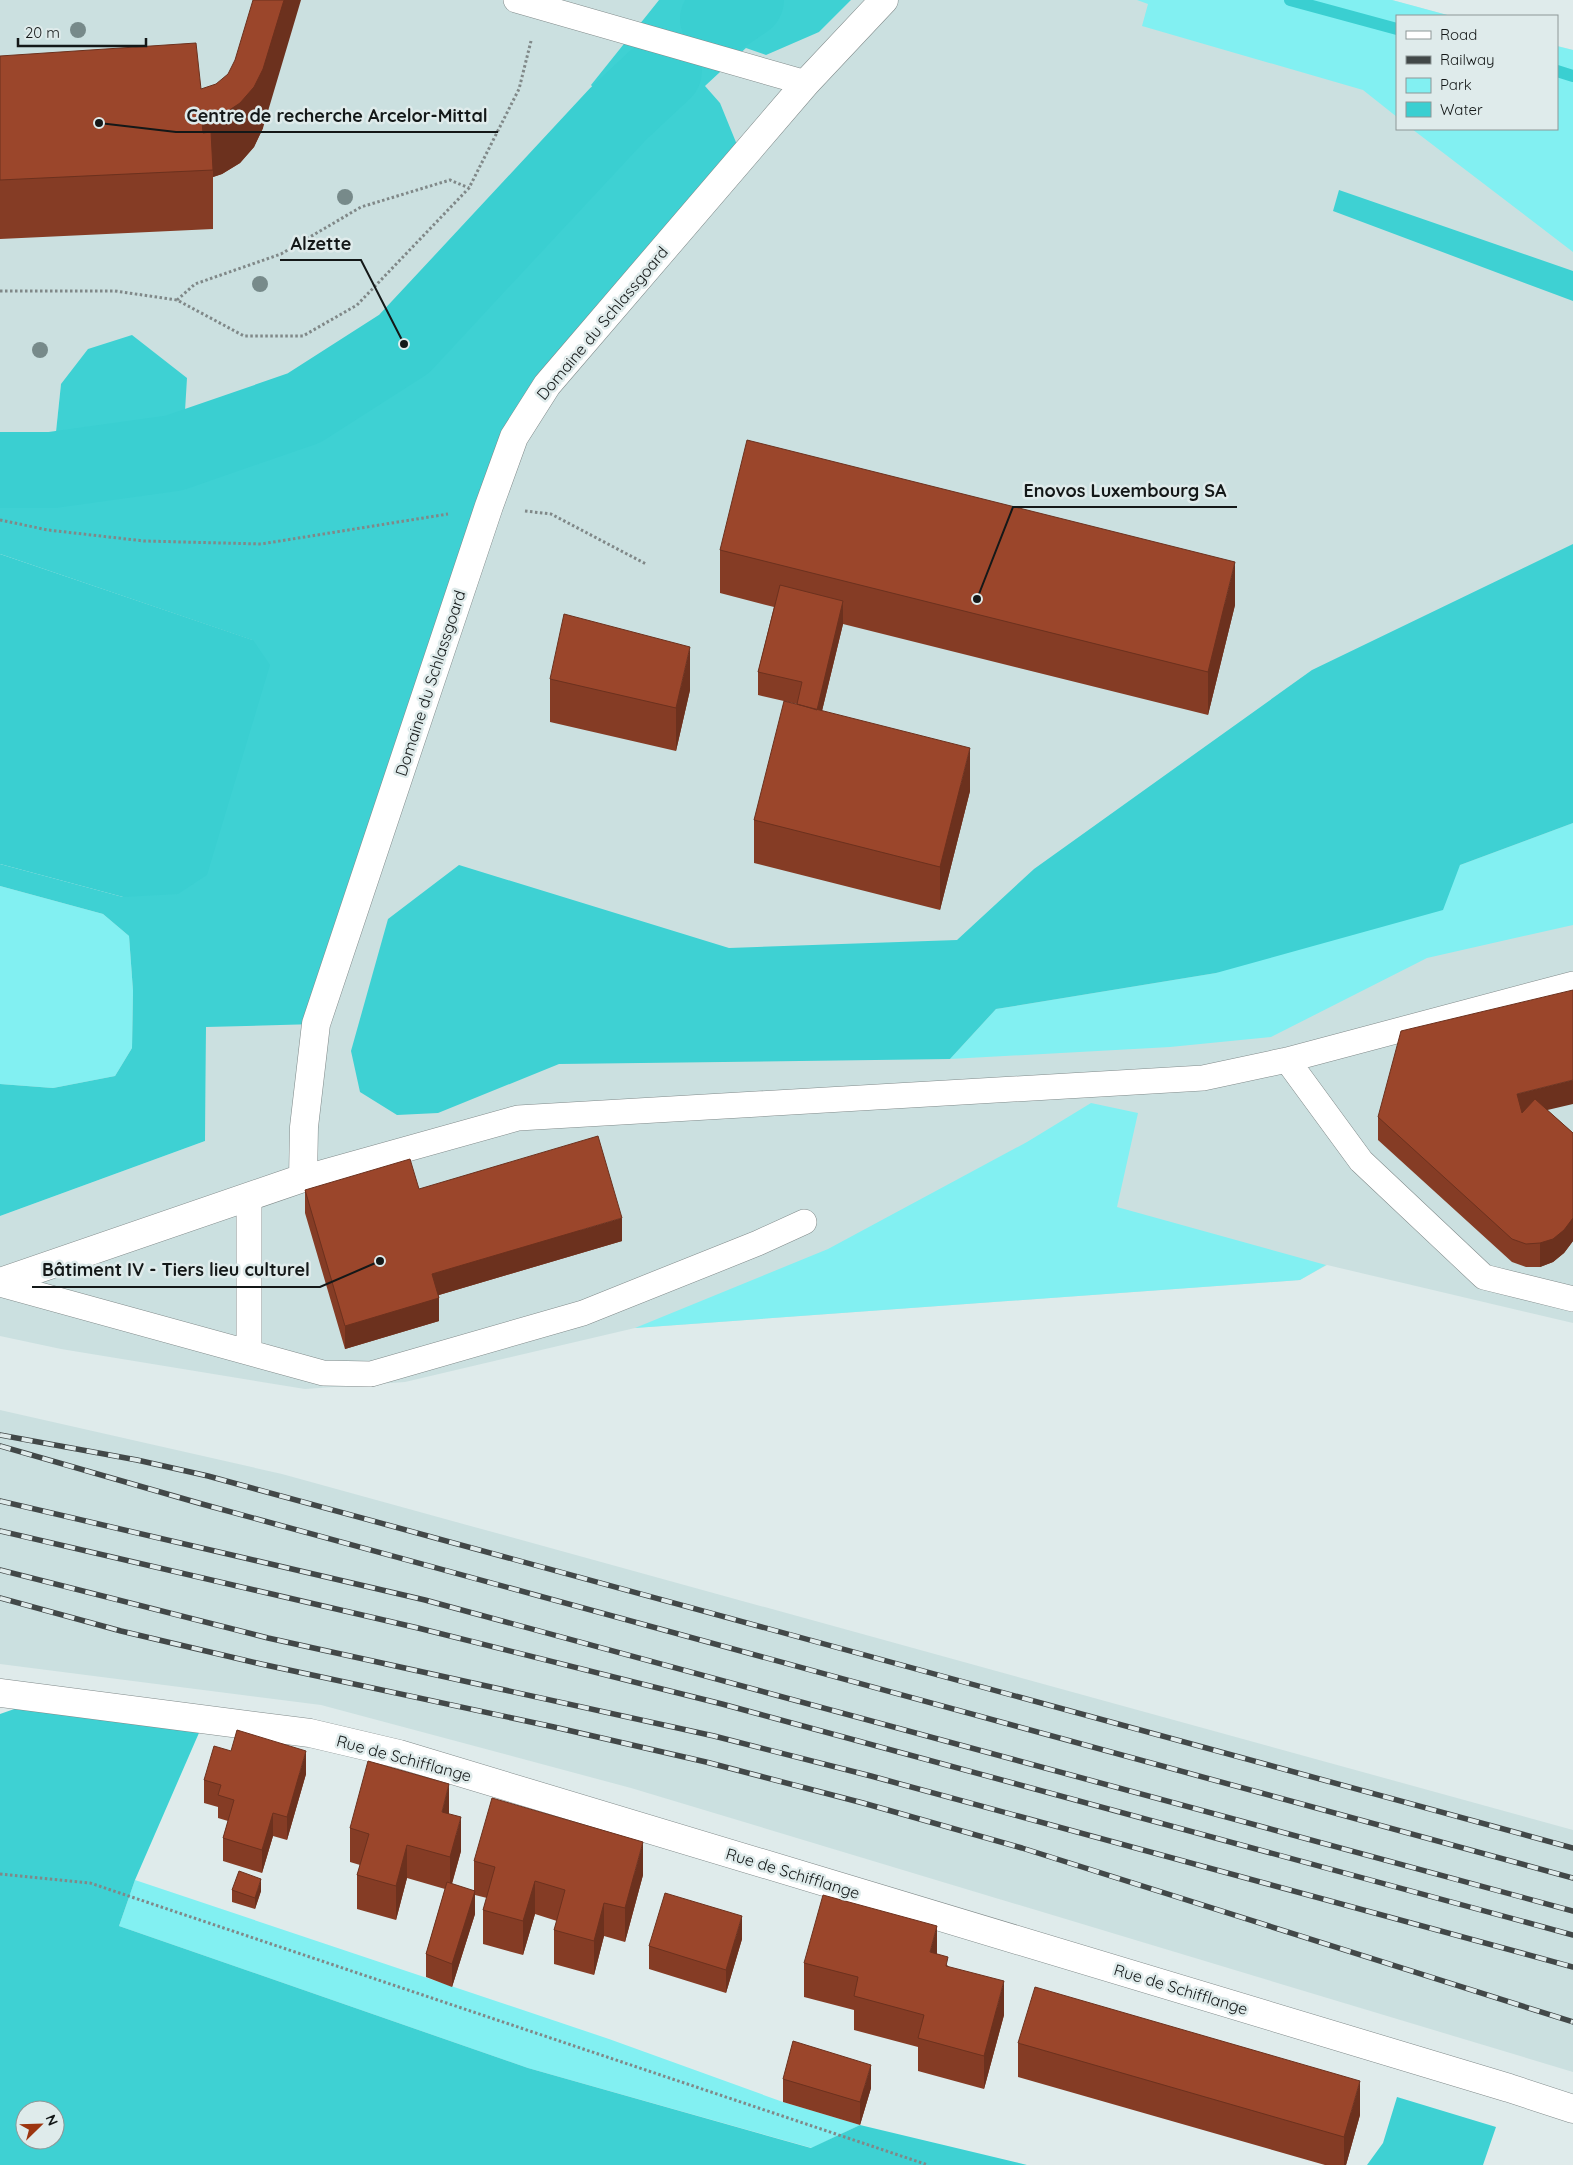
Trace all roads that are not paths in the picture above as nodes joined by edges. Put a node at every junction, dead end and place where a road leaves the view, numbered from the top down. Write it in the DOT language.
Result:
graph roads {
  1 [pos="516,0"];
  2 [pos="884,0"];
  3 [pos="806,83"];
  4 [pos="1573,984"];
  5 [pos="1287,1060"];
  6 [pos="303,1178"];
  7 [pos="249,1197"];
  8 [pos="804,1222"];
  9 [pos="0,1283"];
  10 [pos="1573,1299"];
  11 [pos="249,1351"];
  12 [pos="0,1694"];
  13 [pos="1573,2109"];
  1 -- 3 [label="lane"];
  2 -- 3 [label="street, Domaine du Schlassgoard"];
  3 -- 6 [label="street, Domaine du Schlassgoard"];
  4 -- 5 [label="lane"];
  5 -- 6 [label="lane"];
  5 -- 10 [label="lane"];
  6 -- 7 [label="street"];
  7 -- 9 [label="street"];
  7 -- 11 [label="lane"];
  8 -- 11 [label="lane"];
  9 -- 11 [label="lane"];
  12 -- 13 [label="street, Rue de Schifflange"];
}
